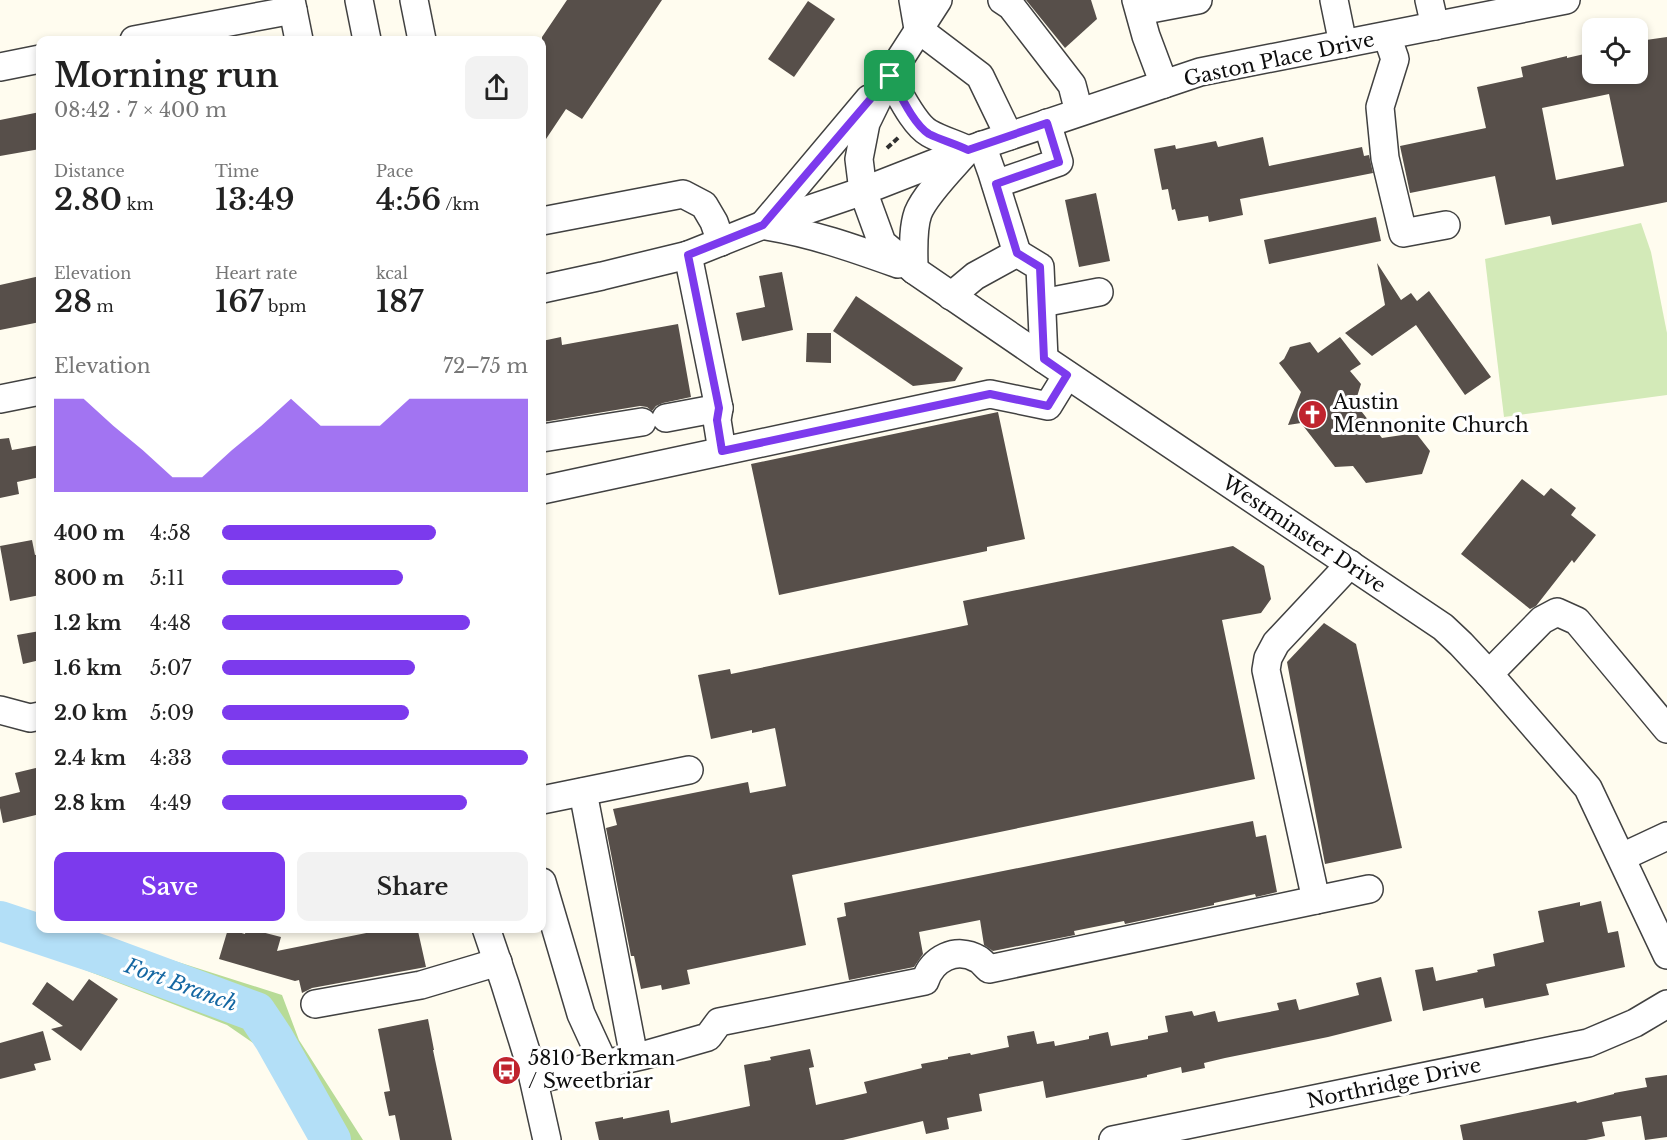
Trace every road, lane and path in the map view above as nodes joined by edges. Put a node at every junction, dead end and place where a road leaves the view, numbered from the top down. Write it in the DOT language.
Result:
graph roads {
  1 [pos="359,0"];
  2 [pos="414,0"];
  3 [pos="913,0"];
  4 [pos="938,0"];
  5 [pos="1002,0"];
  6 [pos="1198,0"];
  7 [pos="1334,0"];
  8 [pos="1429,0"];
  9 [pos="1566,0"];
  10 [pos="292,5"];
  11 [pos="1138,6"];
  12 [pos="1435,26"];
  13 [pos="918,29"];
  14 [pos="152,36"];
  15 [pos="298,36"];
  16 [pos="366,36"];
  17 [pos="421,36"];
  18 [pos="1387,36"];
  19 [pos="1343,44"];
  20 [pos="36,60"];
  21 [pos="0,67"];
  22 [pos="890,76"];
  23 [pos="1164,84"];
  24 [pos="1079,112"];
  25 [pos="1047,123"];
  26 [pos="901,136"];
  27 [pos="1009,136"];
  28 [pos="975,147"];
  29 [pos="884,150"];
  30 [pos="996,184"];
  31 [pos="863,191"];
  32 [pos="546,220"];
  33 [pos="763,225"];
  34 [pos="1446,225"];
  35 [pos="721,242"];
  36 [pos="1017,253"];
  37 [pos="688,255"];
  38 [pos="914,270"];
  39 [pos="546,288"];
  40 [pos="1100,292"];
  41 [pos="951,296"];
  42 [pos="1042,303"];
  43 [pos="1044,359"];
  44 [pos="1067,375"];
  45 [pos="36,392"];
  46 [pos="0,399"];
  47 [pos="719,408"];
  48 [pos="546,437"];
  49 [pos="722,451"];
  50 [pos="546,489"];
  51 [pos="1350,564"];
  52 [pos="1489,674"];
  53 [pos="0,710"];
  54 [pos="36,717"];
  55 [pos="1667,729"];
  56 [pos="689,770"];
  57 [pos="583,792"];
  58 [pos="546,799"];
  59 [pos="1667,836"];
  60 [pos="1622,857"];
  61 [pos="1369,889"];
  62 [pos="546,896"];
  63 [pos="1316,900"];
  64 [pos="488,933"];
  65 [pos="1667,955"];
  66 [pos="498,962"];
  67 [pos="315,1004"];
  68 [pos="1667,1004"];
  69 [pos="634,1058"];
  70 [pos="604,1064"];
  71 [pos="534,1080"];
  72 [pos="547,1140"];
  73 [pos="1113,1140"];
  1 -- 16 [label="street"];
  2 -- 17 [label="street"];
  3 -- 13 [label="street"];
  4 -- 13 [label="street"];
  5 -- 24 [label="street"];
  6 -- 11 [label="street"];
  7 -- 19 [label="street"];
  8 -- 12 [label="street"];
  9 -- 12 [label="street, Gaston Place Drive"];
  10 -- 14 [label="street"];
  10 -- 15 [label="street"];
  11 -- 23 [label="street"];
  12 -- 18 [label="street, Gaston Place Drive"];
  13 -- 22 [label="street"];
  13 -- 27 [label="street"];
  18 -- 19 [label="street, Gaston Place Drive"];
  18 -- 34 [label="street"];
  19 -- 23 [label="street, Gaston Place Drive"];
  20 -- 21 [label="street"];
  22 -- 28 [label="street"];
  22 -- 31 [label="street, Westminster Drive"];
  22 -- 33 [label="street"];
  23 -- 24 [label="street, Gaston Place Drive"];
  24 -- 25 [label="street, Gaston Place Drive"];
  25 -- 27 [label="street, Gaston Place Drive"];
  25 -- 30 [label="street"];
  26 -- 29 [label="path"];
  27 -- 28 [label="street, Gaston Place Drive"];
  28 -- 30 [label="street"];
  28 -- 31 [label="street, Gaston Place Drive"];
  28 -- 38 [label="street"];
  30 -- 36 [label="street"];
  31 -- 33 [label="street, Gaston Place Drive"];
  31 -- 38 [label="street, Westminster Drive"];
  32 -- 35 [label="street"];
  33 -- 35 [label="street, Gaston Place Drive"];
  33 -- 38 [label="street"];
  35 -- 37 [label="street, Gaston Place Drive"];
  36 -- 41 [label="street"];
  36 -- 42 [label="street"];
  37 -- 39 [label="street, Gaston Place Drive"];
  37 -- 47 [label="street"];
  38 -- 41 [label="street, Westminster Drive"];
  40 -- 42 [label="street"];
  41 -- 43 [label="street, Westminster Drive"];
  42 -- 43 [label="street"];
  43 -- 44 [label="street, Westminster Drive"];
  44 -- 49 [label="street"];
  44 -- 51 [label="street, Westminster Drive"];
  45 -- 46 [label="street"];
  47 -- 48 [label="street"];
  47 -- 49 [label="street"];
  49 -- 50 [label="street"];
  51 -- 52 [label="street, Westminster Drive"];
  51 -- 63 [label="street"];
  52 -- 55 [label="street"];
  52 -- 60 [label="street, Westminster Drive"];
  53 -- 54 [label="street"];
  56 -- 57 [label="street"];
  57 -- 58 [label="street"];
  57 -- 69 [label="street"];
  59 -- 60 [label="street"];
  60 -- 65 [label="street, Westminster Drive"];
  61 -- 63 [label="street"];
  62 -- 70 [label="street"];
  63 -- 69 [label="street"];
  64 -- 66 [label="street"];
  66 -- 67 [label="street"];
  66 -- 71 [label="street"];
  68 -- 73 [label="street, Northridge Drive"];
  69 -- 70 [label="street"];
  70 -- 71 [label="street"];
  71 -- 72 [label="street"];
}
